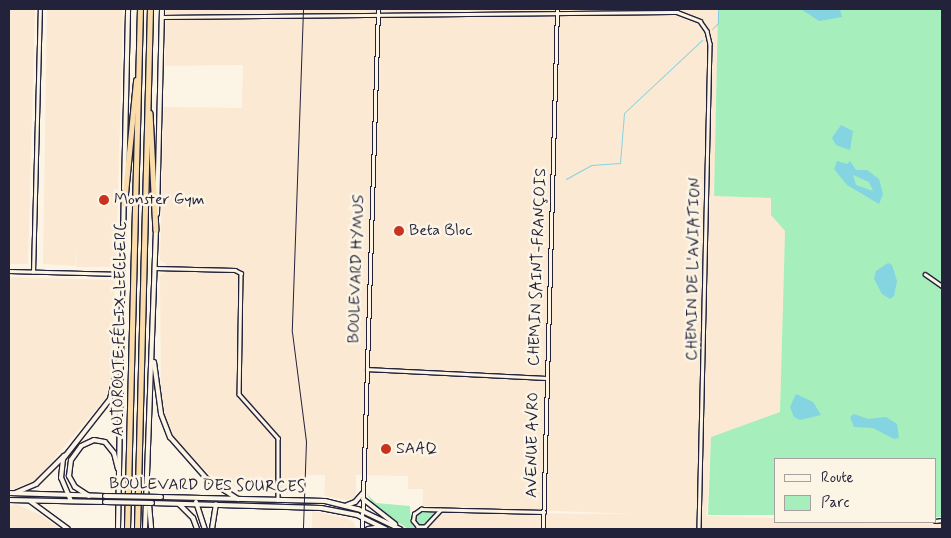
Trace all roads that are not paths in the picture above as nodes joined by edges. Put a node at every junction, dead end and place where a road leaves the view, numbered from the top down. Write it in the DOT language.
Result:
graph roads {
  1 [pos="40,9"];
  2 [pos="128,9"];
  3 [pos="140,9"];
  4 [pos="150,9"];
  5 [pos="162,9"];
  6 [pos="378,9"];
  7 [pos="557,10"];
  8 [pos="162,17"];
  9 [pos="377,17"];
  10 [pos="139,50"];
  11 [pos="148,79"];
  12 [pos="124,204"];
  13 [pos="156,230"];
  14 [pos="155,268"];
  15 [pos="9,271"];
  16 [pos="33,272"];
  17 [pos="122,274"];
  18 [pos="926,274"];
  19 [pos="942,286"];
  20 [pos="120,353"];
  21 [pos="153,356"];
  22 [pos="367,370"];
  23 [pos="545,378"];
  24 [pos="64,456"];
  25 [pos="120,475"];
  26 [pos="9,493"];
  27 [pos="15,493"];
  28 [pos="363,493"];
  29 [pos="148,495"];
  30 [pos="67,496"];
  31 [pos="89,496"];
  32 [pos="193,498"];
  33 [pos="238,499"];
  34 [pos="363,499"];
  35 [pos="9,500"];
  36 [pos="29,500"];
  37 [pos="278,500"];
  38 [pos="71,501"];
  39 [pos="197,503"];
  40 [pos="179,504"];
  41 [pos="216,504"];
  42 [pos="344,505"];
  43 [pos="441,510"];
  44 [pos="362,511"];
  45 [pos="544,512"];
  46 [pos="362,517"];
  47 [pos="384,528"];
  48 [pos="68,529"];
  49 [pos="118,529"];
  50 [pos="127,529"];
  51 [pos="137,529"];
  52 [pos="145,529"];
  53 [pos="152,529"];
  54 [pos="197,529"];
  55 [pos="205,529"];
  56 [pos="212,529"];
  57 [pos="362,529"];
  58 [pos="368,529"];
  59 [pos="400,529"];
  60 [pos="544,529"];
  61 [pos="699,529"];
  1 -- 16 [label="street"];
  2 -- 12 [label="main road"];
  3 -- 10 [label="highway, AUTOROUTE FÉLIX-LECLERC"];
  4 -- 11 [label="highway, AUTOROUTE FÉLIX-LECLERC"];
  5 -- 8 [label="main road"];
  6 -- 9 [label="street, BOULEVARD HYMUS"];
  7 -- 9 [label="street"];
  7 -- 23 [label="street, CHEMIN SAINT-FRANÇOIS"];
  7 -- 61 [label="street, CHEMIN DE L'AVIATION"];
  8 -- 9 [label="street"];
  8 -- 13 [label="main road"];
  9 -- 22 [label="street, BOULEVARD HYMUS"];
  10 -- 12 [label="highway"];
  10 -- 50 [label="highway, AUTOROUTE FÉLIX-LECLERC"];
  11 -- 13 [label="highway"];
  11 -- 51 [label="highway, AUTOROUTE FÉLIX-LECLERC"];
  12 -- 17 [label="main road"];
  13 -- 14 [label="main road"];
  14 -- 21 [label="main road"];
  14 -- 37 [label="street"];
  15 -- 16 [label="street"];
  16 -- 17 [label="street"];
  17 -- 20 [label="main road"];
  18 -- 19 [label="street"];
  20 -- 24 [label="main road"];
  20 -- 25 [label="main road"];
  21 -- 29 [label="main road"];
  21 -- 33 [label="main road"];
  22 -- 23 [label="street, CHEMIN SAINT-FRANÇOIS"];
  22 -- 28 [label="street, BOULEVARD HYMUS"];
  23 -- 45 [label="street, AVENUE AVRO"];
  24 -- 27 [label="main road"];
  24 -- 30 [label="main road"];
  25 -- 31 [label="main road"];
  25 -- 49 [label="main road"];
  26 -- 27 [label="main road, BOULEVARD DES SOURCES"];
  27 -- 30 [label="main road, BOULEVARD DES SOURCES"];
  28 -- 34 [label="street, BOULEVARD HYMUS"];
  28 -- 42 [label="main road"];
  29 -- 52 [label="main road"];
  29 -- 53 [label="main road"];
  30 -- 31 [label="main road, BOULEVARD DES SOURCES"];
  30 -- 38 [label="main road"];
  31 -- 32 [label="main road, BOULEVARD DES SOURCES, bridge"];
  32 -- 33 [label="main road, BOULEVARD DES SOURCES"];
  32 -- 39 [label="main road"];
  33 -- 37 [label="main road, BOULEVARD DES SOURCES"];
  34 -- 44 [label="street, BOULEVARD HYMUS"];
  34 -- 59 [label="main road"];
  35 -- 36 [label="main road, BOULEVARD DES SOURCES"];
  36 -- 38 [label="main road, BOULEVARD DES SOURCES"];
  36 -- 48 [label="main road"];
  37 -- 42 [label="main road, BOULEVARD DES SOURCES"];
  38 -- 40 [label="main road, BOULEVARD DES SOURCES, bridge"];
  39 -- 40 [label="main road, BOULEVARD DES SOURCES"];
  39 -- 41 [label="main road, BOULEVARD DES SOURCES"];
  39 -- 55 [label="main road"];
  40 -- 54 [label="main road"];
  41 -- 46 [label="main road, BOULEVARD DES SOURCES"];
  41 -- 56 [label="main road"];
  42 -- 44 [label="main road, BOULEVARD DES SOURCES"];
  43 -- 43 [label="street"];
  43 -- 45 [label="street"];
  44 -- 46 [label="street, BOULEVARD HYMUS"];
  44 -- 59 [label="main road, BOULEVARD DES SOURCES"];
  45 -- 60 [label="street, AVENUE AVRO"];
  46 -- 47 [label="main road, BOULEVARD DES SOURCES"];
  46 -- 57 [label="street, BOULEVARD HYMUS"];
  47 -- 58 [label="main road"];
}
